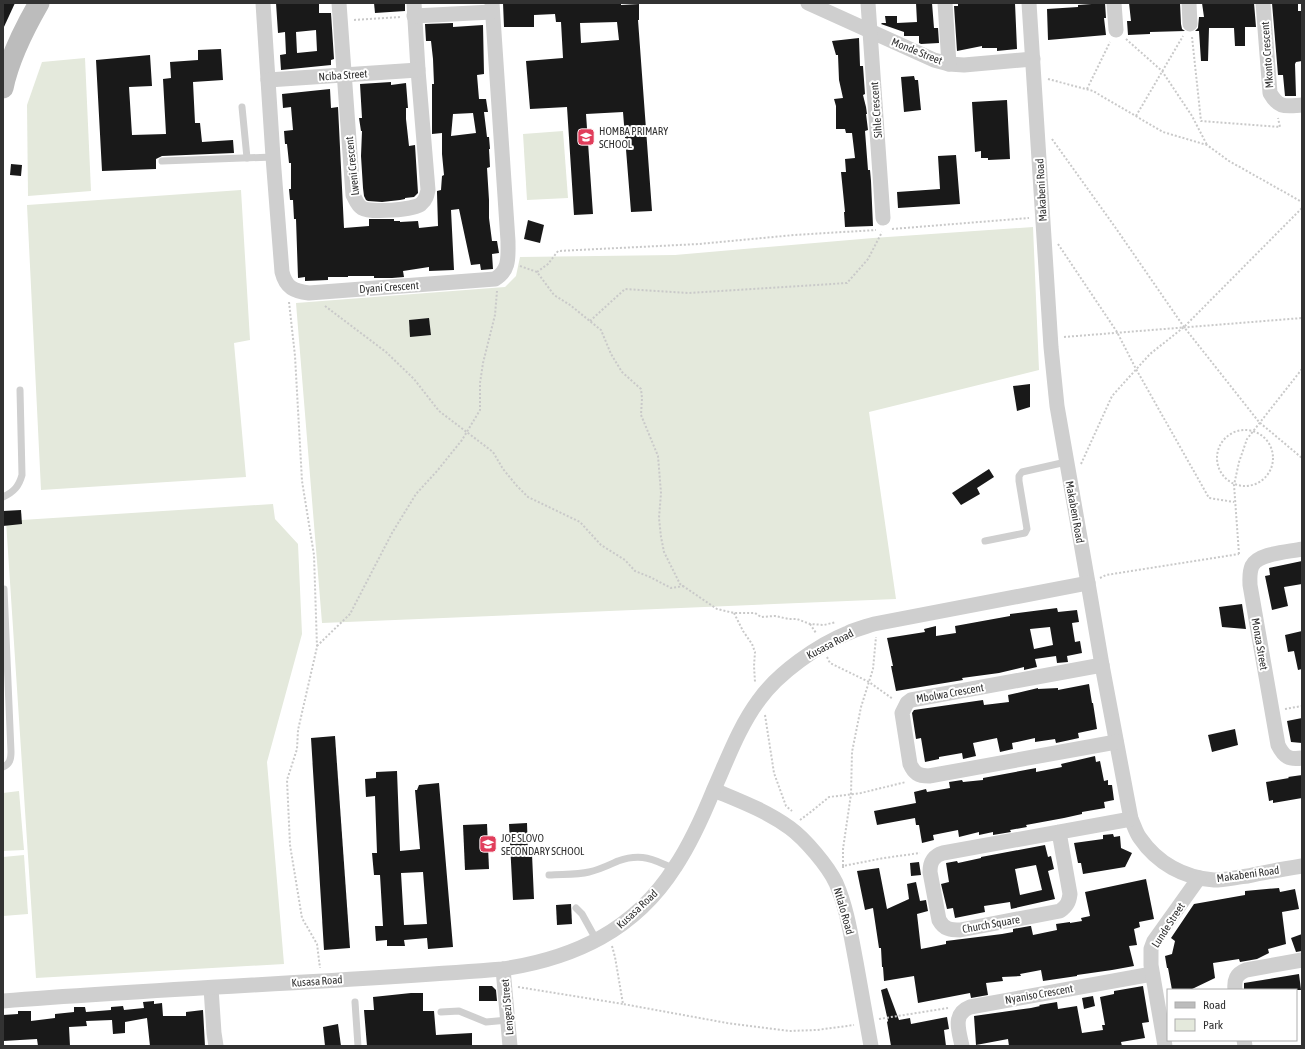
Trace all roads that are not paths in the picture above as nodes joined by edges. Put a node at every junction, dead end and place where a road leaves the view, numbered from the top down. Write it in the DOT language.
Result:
graph roads {
  1 [pos="39,3"];
  2 [pos="263,3"];
  3 [pos="339,3"];
  4 [pos="808,3"];
  5 [pos="868,3"];
  6 [pos="945,3"];
  7 [pos="1030,3"];
  8 [pos="1114,3"];
  9 [pos="1189,3"];
  10 [pos="1263,3"];
  11 [pos="492,8"];
  12 [pos="414,9"];
  13 [pos="1190,24"];
  14 [pos="1116,30"];
  15 [pos="870,32"];
  16 [pos="1033,59"];
  17 [pos="949,64"];
  18 [pos="418,70"];
  19 [pos="344,74"];
  20 [pos="268,80"];
  21 [pos="3,88"];
  22 [pos="1302,105"];
  23 [pos="242,107"];
  24 [pos="273,157"];
  25 [pos="247,158"];
  26 [pos="162,161"];
  27 [pos="883,223"];
  28 [pos="20,390"];
  29 [pos="1066,462"];
  30 [pos="3,497"];
  31 [pos="985,541"];
  32 [pos="1302,550"];
  33 [pos="1088,583"];
  34 [pos="4,589"];
  35 [pos="1102,665"];
  36 [pos="1116,742"];
  37 [pos="1302,758"];
  38 [pos="3,767"];
  39 [pos="714,790"];
  40 [pos="1131,819"];
  41 [pos="1059,832"];
  42 [pos="1302,866"];
  43 [pos="674,869"];
  44 [pos="549,875"];
  45 [pos="1199,878"];
  46 [pos="576,908"];
  47 [pos="603,937"];
  48 [pos="1302,960"];
  49 [pos="503,968"];
  50 [pos="1152,974"];
  51 [pos="211,988"];
  52 [pos="1235,989"];
  53 [pos="3,1002"];
  54 [pos="355,1002"];
  55 [pos="441,1012"];
  56 [pos="508,1020"];
  57 [pos="216,1046"];
  58 [pos="358,1046"];
  59 [pos="510,1046"];
  60 [pos="872,1046"];
  61 [pos="962,1046"];
  62 [pos="1165,1046"];
  1 -- 21 [label="street"];
  2 -- 20 [label="street"];
  3 -- 19 [label="street, Lweni Crescent"];
  4 -- 15 [label="street, Monde Street"];
  5 -- 15 [label="street, Sihle Crescent"];
  6 -- 17 [label="street"];
  7 -- 16 [label="street, Makabeni Road"];
  8 -- 14 [label="street"];
  9 -- 13 [label="street"];
  10 -- 22 [label="street, Mkonto Crescent"];
  11 -- 12 [label="street"];
  11 -- 24 [label="street, Dyani Crescent"];
  12 -- 18 [label="street, Lweni Crescent"];
  15 -- 17 [label="street, Monde Street"];
  15 -- 27 [label="street, Sihle Crescent"];
  16 -- 17 [label="street, Monde Street"];
  16 -- 29 [label="street, Makabeni Road"];
  18 -- 19 [label="street, Nciba Street"];
  18 -- 19 [label="street, Lweni Crescent"];
  19 -- 20 [label="street, Nciba Street"];
  20 -- 24 [label="street"];
  23 -- 25 [label="lane"];
  24 -- 25 [label="lane"];
  25 -- 26 [label="lane"];
  28 -- 30 [label="lane"];
  29 -- 31 [label="lane"];
  29 -- 33 [label="street, Makabeni Road"];
  32 -- 37 [label="street, Monza Street"];
  33 -- 35 [label="street, Makabeni Road"];
  33 -- 39 [label="street, Kusasa Road"];
  34 -- 38 [label="lane"];
  35 -- 36 [label="street, Makabeni Road"];
  35 -- 36 [label="street, Mbolwa Crescent"];
  36 -- 40 [label="street, Makabeni Road"];
  39 -- 43 [label="street, Kusasa Road"];
  39 -- 60 [label="street, Ntlalo Road"];
  40 -- 41 [label="street"];
  40 -- 45 [label="street, Makabeni Road"];
  41 -- 41 [label="street, Church Square"];
  42 -- 45 [label="street, Makabeni Road"];
  43 -- 44 [label="lane"];
  43 -- 47 [label="street, Kusasa Road"];
  45 -- 50 [label="street, Lunde Street"];
  46 -- 47 [label="lane"];
  47 -- 49 [label="street, Kusasa Road"];
  48 -- 52 [label="street"];
  49 -- 51 [label="street, Kusasa Road"];
  49 -- 56 [label="street, Lengezi Street"];
  50 -- 61 [label="street, Nyaniso Crescent"];
  50 -- 62 [label="street, Lunde Street"];
  51 -- 53 [label="street, Kusasa Road"];
  51 -- 57 [label="street"];
  54 -- 58 [label="lane"];
  55 -- 56 [label="lane"];
  56 -- 59 [label="street, Lengezi Street"];
}
